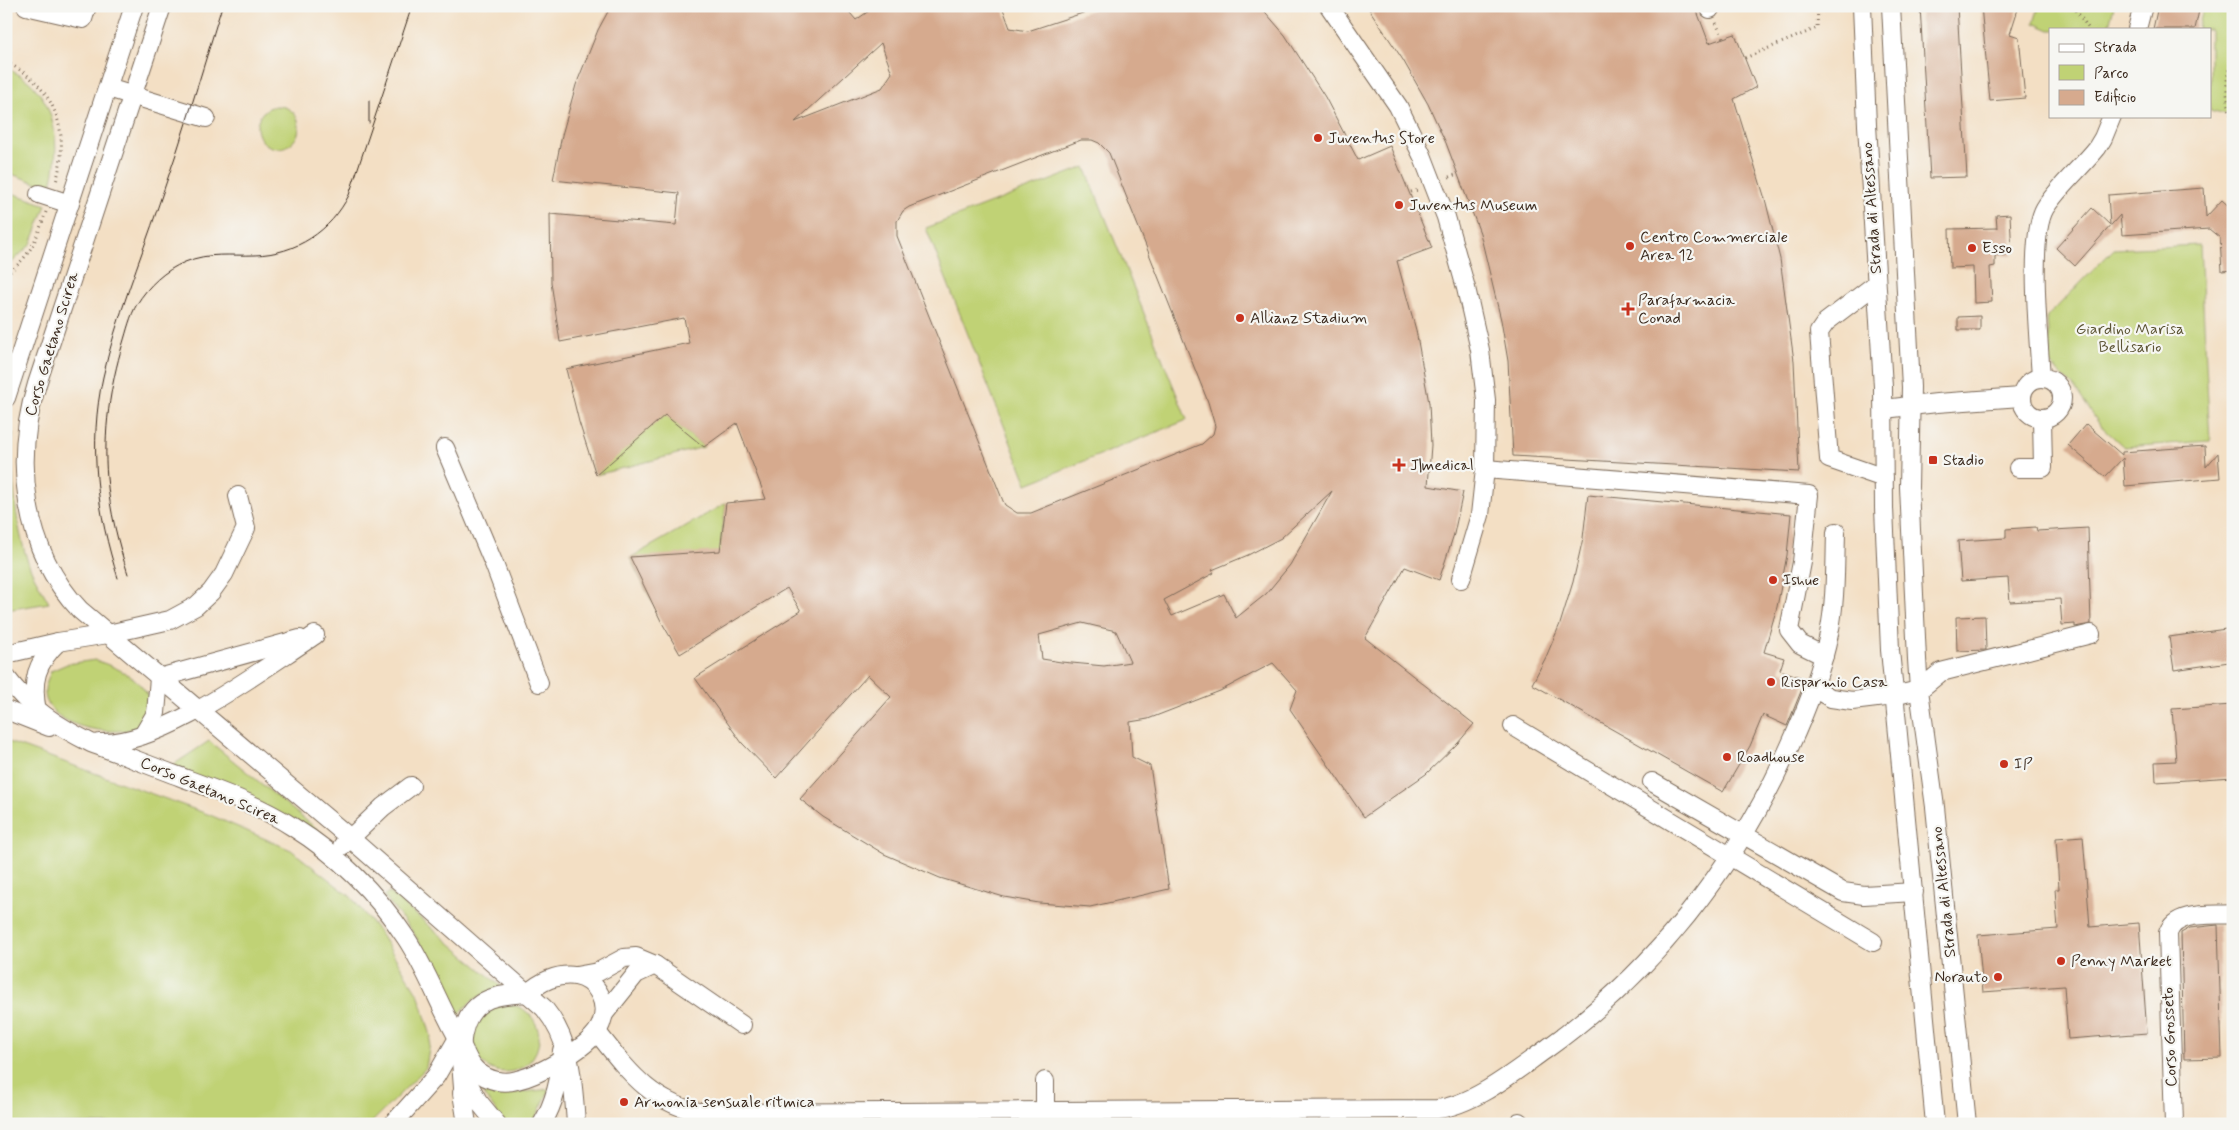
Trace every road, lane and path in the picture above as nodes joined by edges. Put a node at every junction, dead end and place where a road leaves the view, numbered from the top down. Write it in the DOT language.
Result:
graph roads {
  1 [pos="26,6"];
  2 [pos="87,6"];
  3 [pos="134,6"];
  4 [pos="162,6"];
  5 [pos="1329,6"];
  6 [pos="1818,6"];
  7 [pos="1862,6"];
  8 [pos="1892,6"];
  9 [pos="2073,6"];
  10 [pos="2143,6"];
  11 [pos="2088,28"];
  12 [pos="2137,28"];
  13 [pos="1744,58"];
  14 [pos="2233,58"];
  15 [pos="6,62"];
  16 [pos="108,88"];
  17 [pos="132,95"];
  18 [pos="2230,115"];
  19 [pos="206,118"];
  20 [pos="2111,118"];
  21 [pos="45,196"];
  22 [pos="70,204"];
  23 [pos="6,275"];
  24 [pos="1876,284"];
  25 [pos="2041,378"];
  26 [pos="2021,397"];
  27 [pos="6,398"];
  28 [pos="1911,406"];
  29 [pos="1884,409"];
  30 [pos="2042,418"];
  31 [pos="445,448"];
  32 [pos="1430,464"];
  33 [pos="2018,468"];
  34 [pos="1486,469"];
  35 [pos="1884,478"];
  36 [pos="238,496"];
  37 [pos="1836,532"];
  38 [pos="1461,579"];
  39 [pos="108,634"];
  40 [pos="2091,634"];
  41 [pos="58,642"];
  42 [pos="6,654"];
  43 [pos="1824,656"];
  44 [pos="6,677"];
  45 [pos="158,678"];
  46 [pos="538,683"];
  47 [pos="1814,688"];
  48 [pos="1919,690"];
  49 [pos="1893,696"];
  50 [pos="6,710"];
  51 [pos="199,710"];
  52 [pos="37,711"];
  53 [pos="1513,726"];
  54 [pos="143,735"];
  55 [pos="91,743"];
  56 [pos="1652,782"];
  57 [pos="411,786"];
  58 [pos="1743,835"];
  59 [pos="350,838"];
  60 [pos="332,856"];
  61 [pos="1729,856"];
  62 [pos="1914,892"];
  63 [pos="2233,914"];
  64 [pos="1873,942"];
  65 [pos="655,965"];
  66 [pos="576,976"];
  67 [pos="528,992"];
  68 [pos="604,1014"];
  69 [pos="742,1025"];
  70 [pos="598,1032"];
  71 [pos="459,1041"];
  72 [pos="565,1057"];
  73 [pos="463,1072"];
  74 [pos="1044,1080"];
  75 [pos="464,1104"];
  76 [pos="1045,1117"];
  77 [pos="393,1124"];
  78 [pos="467,1124"];
  79 [pos="497,1124"];
  80 [pos="542,1124"];
  81 [pos="576,1124"];
  82 [pos="1935,1124"];
  83 [pos="1967,1124"];
  84 [pos="2174,1124"];
  1 -- 2 [label="street"];
  3 -- 16 [label="street, Corso Gaetano Scirea"];
  4 -- 17 [label="street, Corso Gaetano Scirea"];
  5 -- 34 [label="street"];
  6 -- 13 [label="path"];
  7 -- 24 [label="street, Strada di Altessano"];
  8 -- 28 [label="street, Strada di Altessano"];
  9 -- 11 [label="path"];
  10 -- 12 [label="street"];
  14 -- 18 [label="path"];
  15 -- 21 [label="path"];
  16 -- 17 [label="street"];
  16 -- 22 [label="street, Corso Gaetano Scirea"];
  17 -- 19 [label="street"];
  17 -- 39 [label="street, Corso Gaetano Scirea"];
  20 -- 25 [label="street"];
  21 -- 22 [label="street"];
  21 -- 23 [label="path"];
  22 -- 27 [label="street, Corso Gaetano Scirea"];
  24 -- 29 [label="street, Strada di Altessano"];
  24 -- 35 [label="street"];
  25 -- 26 [label="street"];
  25 -- 30 [label="street"];
  26 -- 28 [label="street"];
  26 -- 30 [label="street"];
  28 -- 29 [label="street"];
  28 -- 48 [label="street, Strada di Altessano"];
  29 -- 35 [label="street, Strada di Altessano"];
  30 -- 33 [label="street"];
  31 -- 46 [label="street"];
  32 -- 34 [label="path"];
  34 -- 38 [label="street"];
  34 -- 43 [label="street"];
  35 -- 49 [label="street, Strada di Altessano"];
  36 -- 39 [label="street"];
  37 -- 43 [label="street"];
  39 -- 41 [label="street"];
  39 -- 45 [label="street, Corso Gaetano Scirea"];
  40 -- 48 [label="street"];
  41 -- 42 [label="street"];
  41 -- 52 [label="street"];
  43 -- 47 [label="street"];
  44 -- 52 [label="street, Corso Gaetano Scirea"];
  45 -- 51 [label="street, Corso Gaetano Scirea"];
  45 -- 51 [label="street, Corso Gaetano Scirea"];
  45 -- 54 [label="street, Corso Gaetano Scirea"];
  47 -- 49 [label="street"];
  47 -- 58 [label="street"];
  48 -- 49 [label="street"];
  48 -- 83 [label="street, Strada di Altessano"];
  49 -- 62 [label="street, Strada di Altessano"];
  50 -- 55 [label="street"];
  51 -- 54 [label="street, Corso Gaetano Scirea"];
  51 -- 59 [label="street, Corso Gaetano Scirea"];
  52 -- 55 [label="street, Corso Gaetano Scirea"];
  53 -- 61 [label="street"];
  54 -- 55 [label="street, Corso Gaetano Scirea"];
  55 -- 60 [label="street, Corso Gaetano Scirea"];
  56 -- 58 [label="street"];
  57 -- 59 [label="street"];
  58 -- 61 [label="street"];
  58 -- 62 [label="street"];
  59 -- 60 [label="street"];
  59 -- 67 [label="street, Corso Gaetano Scirea"];
  60 -- 71 [label="street, Corso Gaetano Scirea"];
  61 -- 64 [label="street"];
  61 -- 76 [label="street"];
  62 -- 82 [label="street, Strada di Altessano"];
  63 -- 84 [label="street, Corso Grosseto"];
  65 -- 66 [label="street"];
  65 -- 68 [label="street"];
  65 -- 69 [label="street"];
  66 -- 67 [label="street"];
  66 -- 68 [label="street"];
  67 -- 71 [label="street"];
  67 -- 72 [label="street, Corso Gaetano Scirea"];
  68 -- 70 [label="street"];
  70 -- 72 [label="street"];
  70 -- 76 [label="street"];
  71 -- 72 [label="street, Corso Gaetano Scirea"];
  71 -- 73 [label="street, Corso Gaetano Scirea"];
  71 -- 75 [label="street, Corso Gaetano Scirea"];
  71 -- 77 [label="street"];
  72 -- 80 [label="street, Corso Gaetano Scirea"];
  72 -- 81 [label="street, Corso Gaetano Scirea"];
  73 -- 75 [label="street, Corso Gaetano Scirea"];
  73 -- 79 [label="street, Corso Gaetano Scirea"];
  74 -- 76 [label="street"];
  75 -- 78 [label="street, Corso Gaetano Scirea"];
}
